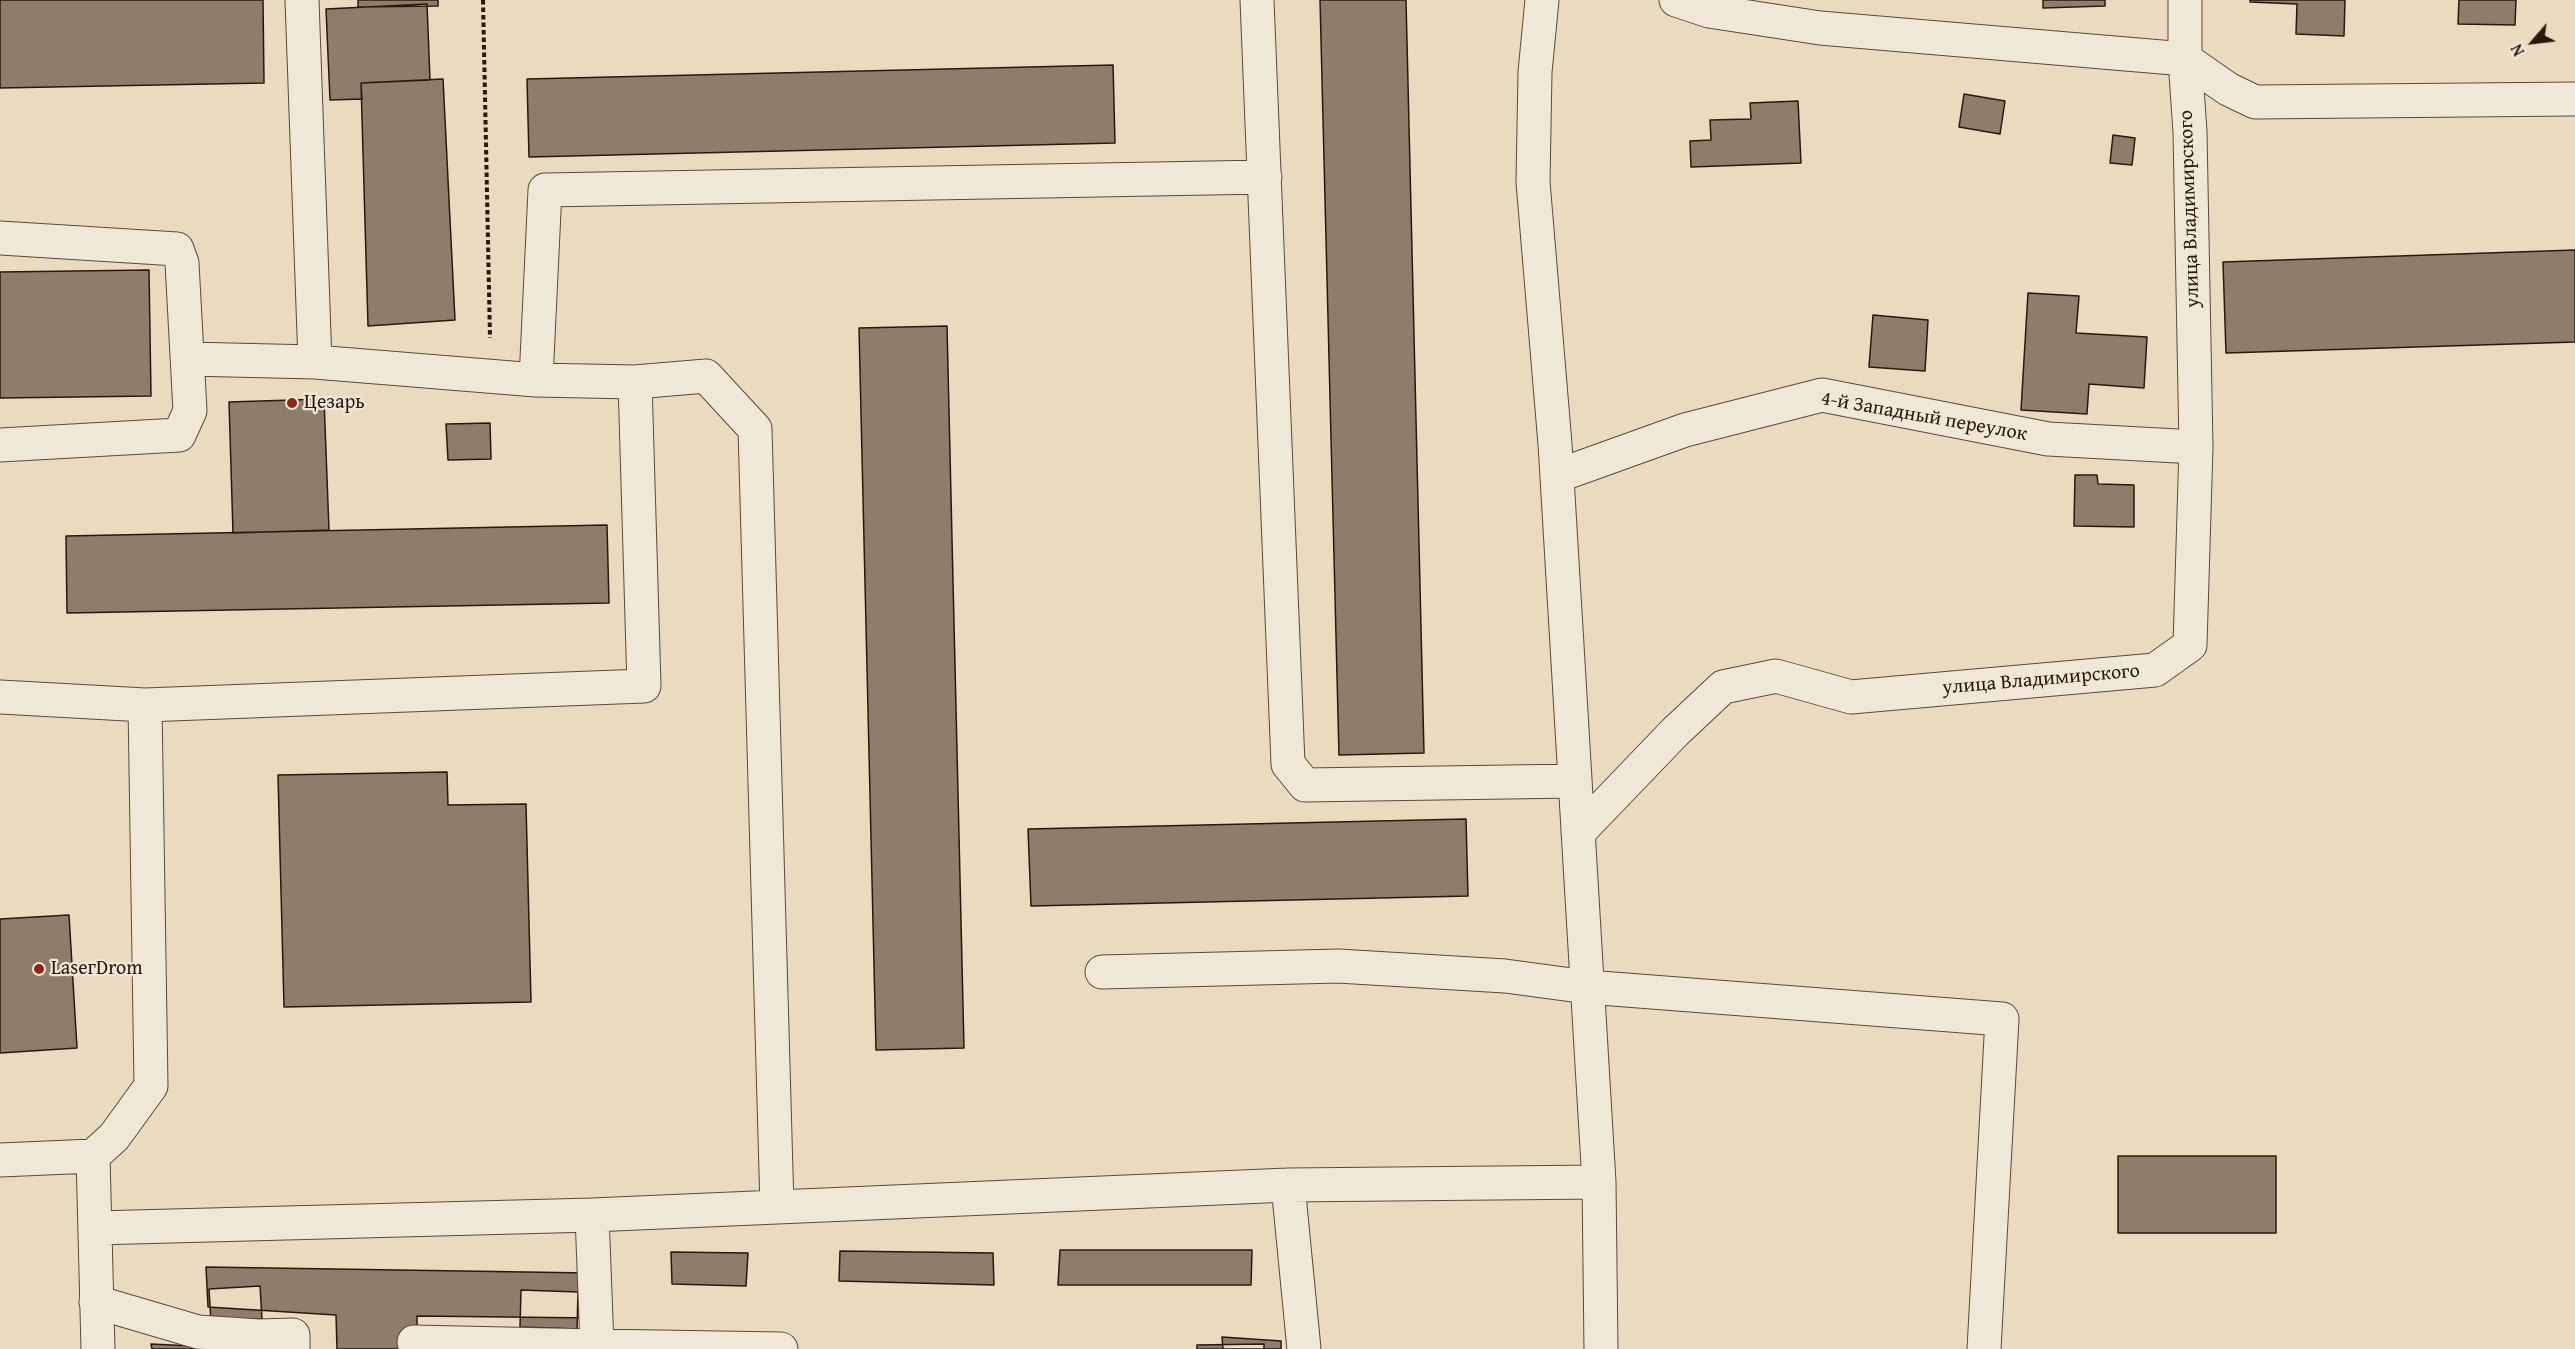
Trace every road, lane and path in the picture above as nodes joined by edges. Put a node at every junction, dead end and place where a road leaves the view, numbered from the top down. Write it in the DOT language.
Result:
graph roads {
  1 [pos="302,0"];
  2 [pos="483,0"];
  3 [pos="1257,0"];
  4 [pos="1542,0"];
  5 [pos="1676,0"];
  6 [pos="2185,0"];
  7 [pos="2185,59"];
  8 [pos="2575,99"];
  9 [pos="1265,177"];
  10 [pos="0,238"];
  11 [pos="188,359"];
  12 [pos="315,362"];
  13 [pos="491,376"];
  14 [pos="536,380"];
  15 [pos="635,382"];
  16 [pos="0,445"];
  17 [pos="2196,447"];
  18 [pos="1557,476"];
  19 [pos="0,696"];
  20 [pos="145,705"];
  21 [pos="1575,781"];
  22 [pos="1578,833"];
  23 [pos="1102,972"];
  24 [pos="1587,987"];
  25 [pos="93,1156"];
  26 [pos="0,1160"];
  27 [pos="1599,1182"];
  28 [pos="1288,1185"];
  29 [pos="777,1207"];
  30 [pos="592,1215"];
  31 [pos="95,1228"];
  32 [pos="96,1302"];
  33 [pos="258,1342"];
  34 [pos="414,1342"];
  35 [pos="597,1346"];
  36 [pos="98,1349"];
  37 [pos="293,1349"];
  38 [pos="781,1349"];
  39 [pos="1304,1349"];
  40 [pos="1600,1349"];
  41 [pos="1984,1349"];
  1 -- 12 [label="street"];
  2 -- 13 [label="path"];
  3 -- 9 [label="street"];
  4 -- 18 [label="street"];
  5 -- 7 [label="street"];
  6 -- 7 [label="street, улица Владимирского"];
  7 -- 8 [label="street"];
  7 -- 17 [label="street, улица Владимирского"];
  9 -- 14 [label="street"];
  9 -- 21 [label="street"];
  10 -- 11 [label="street"];
  11 -- 12 [label="street"];
  11 -- 16 [label="street"];
  12 -- 13 [label="street"];
  13 -- 14 [label="street"];
  14 -- 15 [label="street"];
  15 -- 20 [label="street"];
  15 -- 29 [label="street"];
  17 -- 18 [label="street, 4-й Западный переулок"];
  17 -- 22 [label="street, улица Владимирского"];
  18 -- 21 [label="street"];
  19 -- 20 [label="street"];
  20 -- 25 [label="street"];
  21 -- 22 [label="street"];
  22 -- 24 [label="street"];
  23 -- 24 [label="street"];
  24 -- 27 [label="street"];
  24 -- 41 [label="street"];
  25 -- 26 [label="street"];
  25 -- 31 [label="street"];
  27 -- 28 [label="street"];
  27 -- 40 [label="street"];
  28 -- 29 [label="street"];
  28 -- 39 [label="street"];
  29 -- 30 [label="street"];
  30 -- 31 [label="street"];
  30 -- 35 [label="street"];
  31 -- 32 [label="street"];
  32 -- 33 [label="street"];
  32 -- 36 [label="street"];
  33 -- 37 [label="street"];
  34 -- 35 [label="street"];
  35 -- 38 [label="street"];
}
